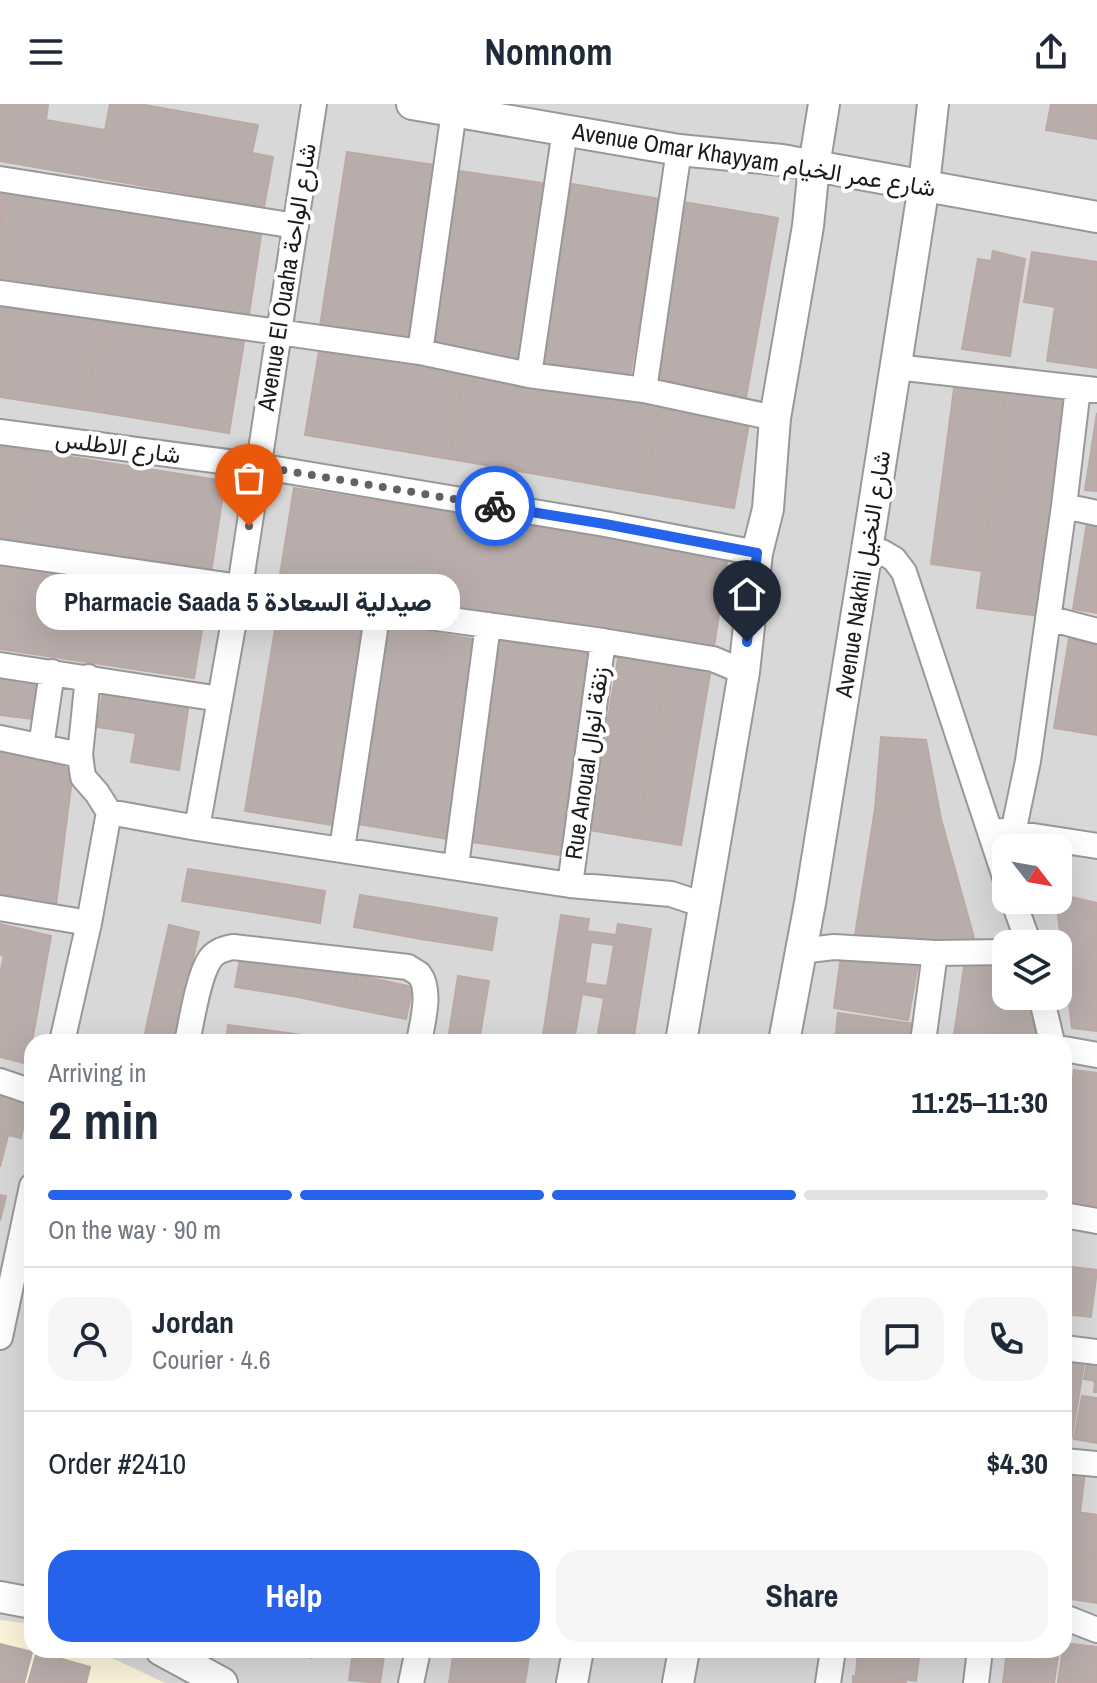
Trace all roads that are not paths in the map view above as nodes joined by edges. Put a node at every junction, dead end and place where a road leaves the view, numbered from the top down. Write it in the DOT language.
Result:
graph roads {
  1 [pos="314,104"];
  2 [pos="412,104"];
  3 [pos="824,104"];
  4 [pos="933,104"];
  5 [pos="454,108"];
  6 [pos="565,130"];
  7 [pos="679,150"];
  8 [pos="814,166"];
  9 [pos="0,179"];
  10 [pos="924,185"];
  11 [pos="1097,217"];
  12 [pos="296,226"];
  13 [pos="0,293"];
  14 [pos="279,334"];
  15 [pos="420,352"];
  16 [pos="896,367"];
  17 [pos="529,375"];
  18 [pos="1088,389"];
  19 [pos="644,390"];
  20 [pos="775,418"];
  21 [pos="0,432"];
  22 [pos="258,466"];
  23 [pos="1064,506"];
  24 [pos="1097,513"];
  25 [pos="0,552"];
  26 [pos="757,553"];
  27 [pos="866,556"];
  28 [pos="240,587"];
  29 [pos="378,610"];
  30 [pos="1048,618"];
  31 [pos="488,625"];
  32 [pos="1097,631"];
  33 [pos="603,641"];
  34 [pos="0,665"];
  35 [pos="52,672"];
  36 [pos="744,672"];
  37 [pos="88,677"];
  38 [pos="220,699"];
  39 [pos="0,738"];
  40 [pos="41,747"];
  41 [pos="80,755"];
  42 [pos="109,812"];
  43 [pos="197,828"];
  44 [pos="988,829"];
  45 [pos="1013,833"];
  46 [pos="992,840"];
  47 [pos="1097,846"];
  48 [pos="342,849"];
  49 [pos="456,866"];
  50 [pos="570,885"];
  51 [pos="704,905"];
  52 [pos="0,908"];
  53 [pos="89,923"];
  54 [pos="800,951"];
  55 [pos="992,952"];
  56 [pos="935,953"];
  57 [pos="1044,1010"];
  58 [pos="64,1034"];
  59 [pos="189,1034"];
  60 [pos="420,1034"];
  61 [pos="682,1034"];
  62 [pos="785,1034"];
  63 [pos="924,1034"];
  64 [pos="1050,1034"];
  65 [pos="1072,1050"];
  66 [pos="1097,1055"];
  67 [pos="0,1081"];
  68 [pos="24,1089"];
  69 [pos="24,1216"];
  70 [pos="1072,1216"];
  71 [pos="1097,1221"];
  72 [pos="6,1276"];
  73 [pos="0,1337"];
  74 [pos="1072,1349"];
  75 [pos="1097,1352"];
  76 [pos="1072,1462"];
  77 [pos="1097,1464"];
  78 [pos="0,1597"];
  79 [pos="24,1602"];
  80 [pos="1072,1620"];
  81 [pos="1097,1630"];
  82 [pos="176,1658"];
  83 [pos="416,1658"];
  84 [pos="577,1658"];
  85 [pos="683,1658"];
  86 [pos="832,1658"];
  87 [pos="979,1658"];
  88 [pos="222,1683"];
  89 [pos="411,1683"];
  90 [pos="572,1683"];
  91 [pos="678,1683"];
  92 [pos="828,1683"];
  93 [pos="976,1683"];
  1 -- 12 [label="street, Avenue El Ouaha شارع الواحة"];
  2 -- 5 [label="street, Avenue Omar Khayyam شارع عمر الخيام"];
  3 -- 8 [label="street"];
  4 -- 10 [label="street, Avenue Nakhil شارع النخيل"];
  5 -- 6 [label="street, Avenue Omar Khayyam شارع عمر الخيام"];
  5 -- 15 [label="street"];
  6 -- 7 [label="street, Avenue Omar Khayyam شارع عمر الخيام"];
  6 -- 17 [label="street"];
  7 -- 8 [label="street, Avenue Omar Khayyam شارع عمر الخيام"];
  7 -- 19 [label="street"];
  8 -- 10 [label="street, Avenue Omar Khayyam شارع عمر الخيام"];
  8 -- 20 [label="street"];
  9 -- 12 [label="street"];
  10 -- 11 [label="street, Avenue Omar Khayyam شارع عمر الخيام"];
  10 -- 16 [label="street, Avenue Nakhil شارع النخيل"];
  12 -- 14 [label="street, Avenue El Ouaha شارع الواحة"];
  13 -- 14 [label="street"];
  14 -- 15 [label="street"];
  14 -- 22 [label="street, Avenue El Ouaha شارع الواحة"];
  15 -- 17 [label="street"];
  16 -- 18 [label="street"];
  16 -- 27 [label="street, Avenue Nakhil شارع النخيل"];
  17 -- 19 [label="street"];
  18 -- 23 [label="street"];
  19 -- 20 [label="street"];
  20 -- 26 [label="street"];
  21 -- 22 [label="street, شارع الاطلس"];
  22 -- 26 [label="street, شارع الاطلس"];
  22 -- 28 [label="street, Avenue El Ouaha شارع الواحة"];
  23 -- 24 [label="street"];
  23 -- 30 [label="street"];
  25 -- 28 [label="street"];
  26 -- 36 [label="street"];
  27 -- 44 [label="street"];
  27 -- 54 [label="street, Avenue Nakhil شارع النخيل"];
  28 -- 29 [label="street"];
  28 -- 38 [label="street, Avenue El Ouaha شارع الواحة"];
  29 -- 31 [label="street"];
  29 -- 48 [label="street"];
  30 -- 32 [label="street"];
  30 -- 45 [label="street"];
  31 -- 33 [label="street"];
  31 -- 49 [label="street"];
  33 -- 36 [label="street"];
  33 -- 50 [label="street, Rue Anoual زنقة انوال"];
  34 -- 35 [label="street"];
  35 -- 37 [label="street"];
  35 -- 40 [label="street"];
  36 -- 51 [label="street"];
  37 -- 38 [label="street"];
  37 -- 41 [label="street"];
  38 -- 43 [label="street, Avenue El Ouaha شارع الواحة"];
  39 -- 40 [label="street"];
  40 -- 41 [label="street"];
  41 -- 42 [label="street"];
  42 -- 43 [label="street"];
  42 -- 53 [label="street"];
  43 -- 48 [label="street"];
  44 -- 45 [label="street"];
  44 -- 46 [label="street"];
  45 -- 47 [label="street"];
  48 -- 49 [label="street"];
  49 -- 50 [label="street"];
  50 -- 51 [label="street"];
  51 -- 61 [label="street"];
  52 -- 53 [label="street"];
  53 -- 58 [label="street"];
  54 -- 56 [label="street"];
  54 -- 62 [label="street, Avenue Nakhil شارع النخيل"];
  55 -- 56 [label="street"];
  56 -- 63 [label="street"];
  57 -- 64 [label="street"];
  59 -- 60 [label="street"];
  65 -- 66 [label="street"];
  67 -- 68 [label="street"];
  69 -- 72 [label="street"];
  70 -- 71 [label="street"];
  72 -- 73 [label="street"];
  74 -- 75 [label="street"];
  76 -- 77 [label="street"];
  78 -- 79 [label="street"];
  80 -- 81 [label="street"];
  82 -- 88 [label="street"];
  83 -- 89 [label="street"];
  84 -- 90 [label="street"];
  85 -- 91 [label="street"];
  86 -- 92 [label="street"];
  87 -- 93 [label="street"];
}
